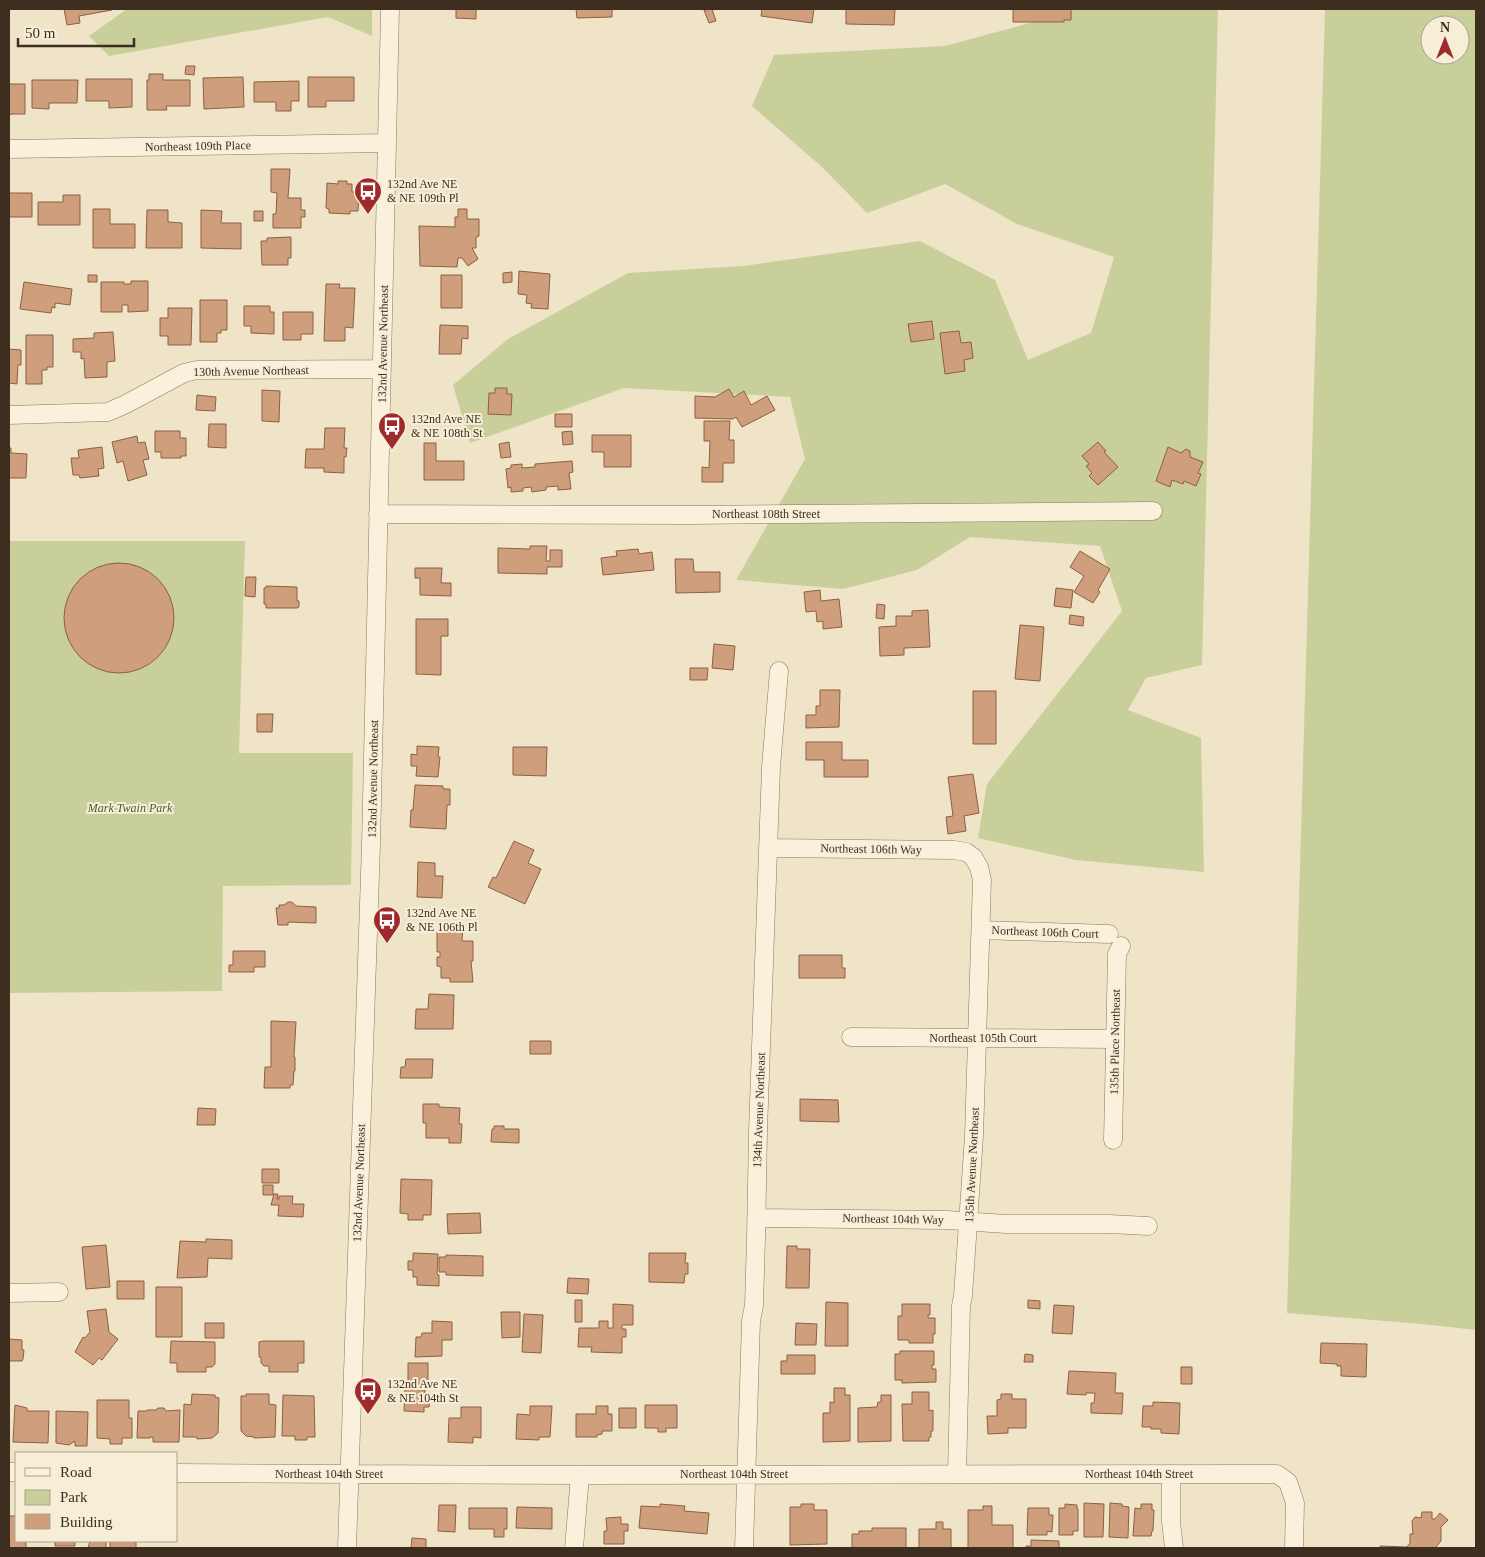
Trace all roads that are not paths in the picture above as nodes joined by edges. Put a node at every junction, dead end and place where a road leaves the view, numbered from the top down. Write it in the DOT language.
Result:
graph roads {
  1 [pos="390,9"];
  2 [pos="387,143"];
  3 [pos="9,149"];
  4 [pos="382,369"];
  5 [pos="9,415"];
  6 [pos="1153,511"];
  7 [pos="378,514"];
  8 [pos="779,671"];
  9 [pos="768,848"];
  10 [pos="972,857"];
  11 [pos="980,930"];
  12 [pos="1109,934"];
  13 [pos="1122,946"];
  14 [pos="851,1037"];
  15 [pos="977,1038"];
  16 [pos="1115,1039"];
  17 [pos="1113,1140"];
  18 [pos="757,1218"];
  19 [pos="969,1221"];
  20 [pos="1148,1226"];
  21 [pos="58,1292"];
  22 [pos="9,1293"];
  23 [pos="178,1473"];
  24 [pos="746,1473"];
  25 [pos="348,1474"];
  26 [pos="957,1474"];
  27 [pos="1171,1474"];
  28 [pos="580,1475"];
  29 [pos="347,1548"];
  30 [pos="574,1548"];
  31 [pos="744,1548"];
  32 [pos="1174,1548"];
  33 [pos="1294,1548"];
  1 -- 2 [label="street, 132nd Avenue Northeast"];
  2 -- 3 [label="street, Northeast 109th Place"];
  2 -- 4 [label="street, 132nd Avenue Northeast"];
  4 -- 5 [label="street, 130th Avenue Northeast"];
  4 -- 7 [label="street, 132nd Avenue Northeast"];
  6 -- 7 [label="street, Northeast 108th Street"];
  7 -- 25 [label="street, 132nd Avenue Northeast"];
  8 -- 9 [label="street, 134th Avenue Northeast"];
  9 -- 10 [label="street, Northeast 106th Way"];
  9 -- 18 [label="street, 134th Avenue Northeast"];
  10 -- 11 [label="street, 135th Avenue Northeast"];
  11 -- 12 [label="street, Northeast 106th Court"];
  11 -- 15 [label="street, 135th Avenue Northeast"];
  13 -- 16 [label="street, 135th Place Northeast"];
  14 -- 15 [label="street, Northeast 105th Court"];
  15 -- 16 [label="street, Northeast 105th Court"];
  15 -- 19 [label="street, 135th Avenue Northeast"];
  16 -- 17 [label="street, 135th Place Northeast"];
  18 -- 19 [label="street, Northeast 104th Way"];
  18 -- 24 [label="street, 134th Avenue Northeast"];
  19 -- 20 [label="street, Northeast 104th Way"];
  19 -- 26 [label="street, 135th Avenue Northeast"];
  21 -- 22 [label="street"];
  23 -- 25 [label="street, Northeast 104th Street"];
  24 -- 26 [label="street, Northeast 104th Street"];
  24 -- 28 [label="street, Northeast 104th Street"];
  24 -- 31 [label="street, 134th Avenue Northeast"];
  25 -- 28 [label="street, Northeast 104th Street"];
  25 -- 29 [label="street, 132nd Avenue Northeast"];
  26 -- 27 [label="street, Northeast 104th Street"];
  27 -- 32 [label="street"];
  27 -- 33 [label="street, Northeast 104th Street"];
  28 -- 30 [label="street"];
}
